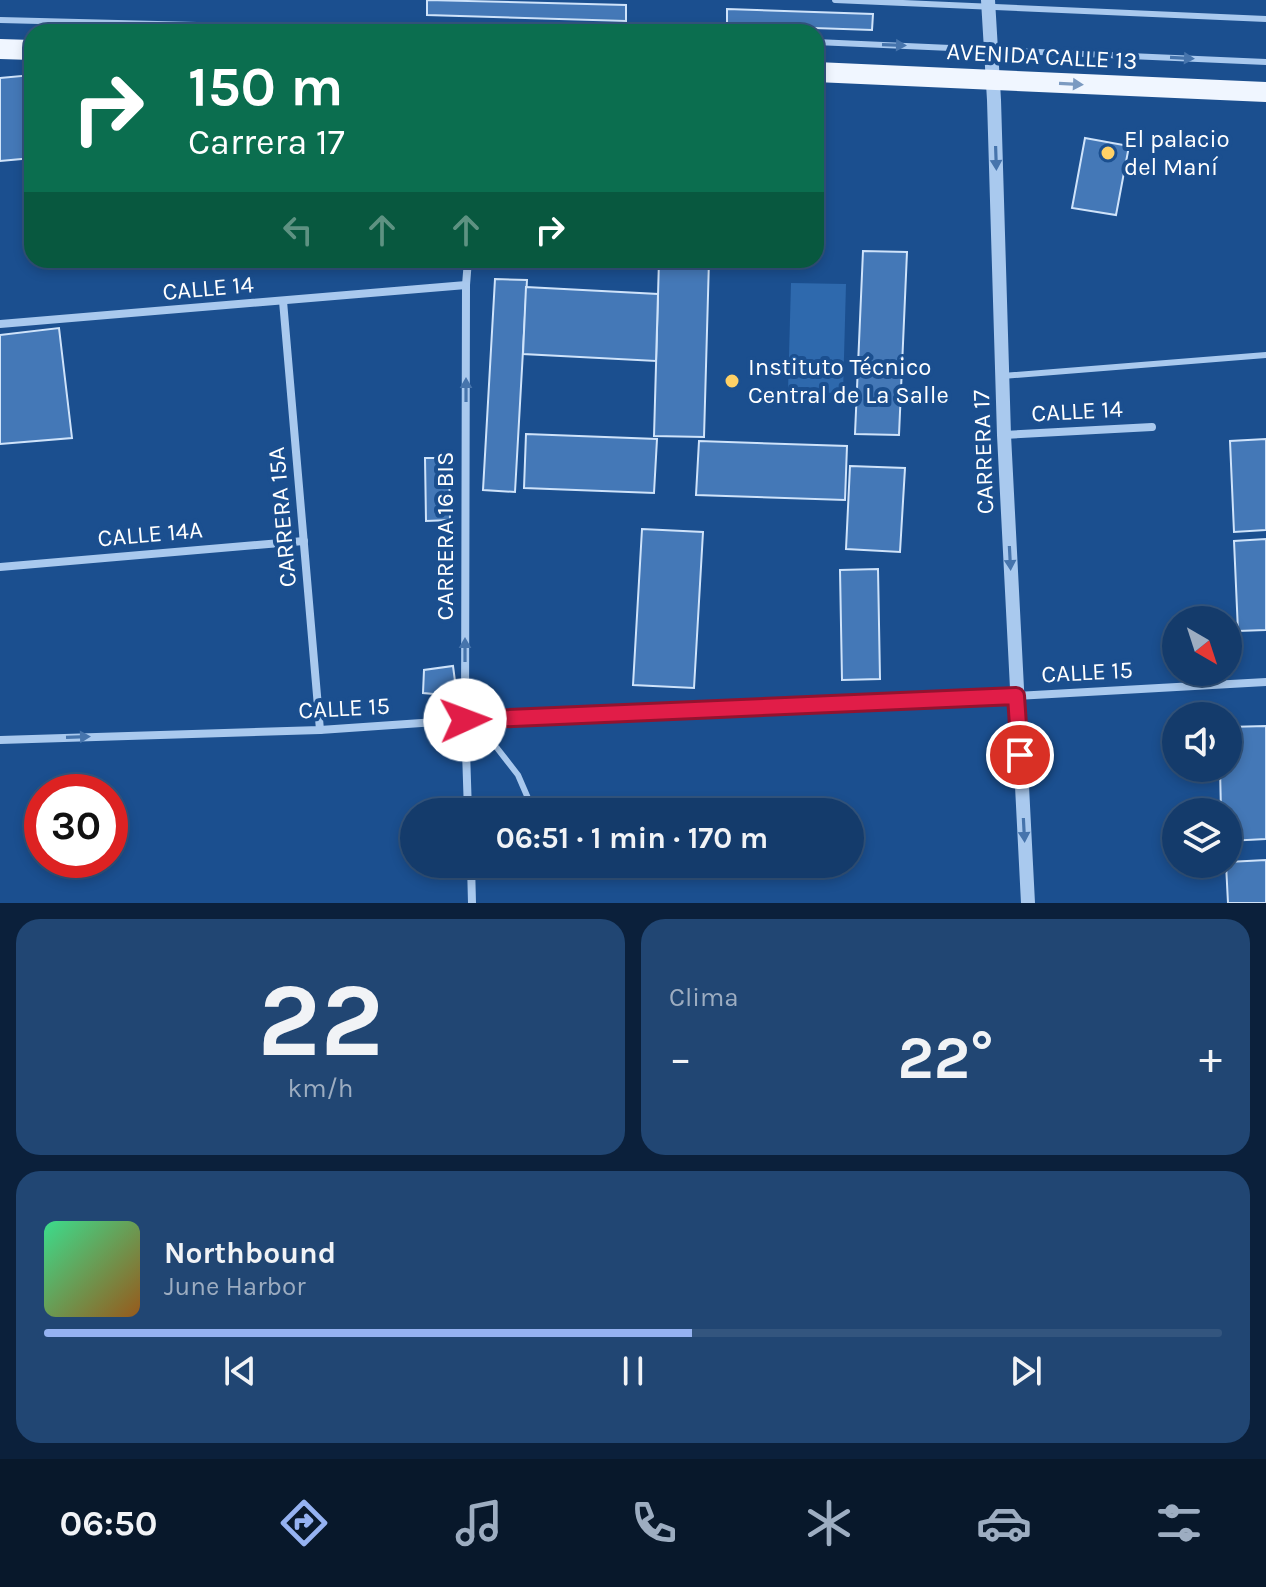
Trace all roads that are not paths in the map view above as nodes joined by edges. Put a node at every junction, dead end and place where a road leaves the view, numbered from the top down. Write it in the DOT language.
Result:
graph roads {
  1 [pos="835,0"];
  2 [pos="988,3"];
  3 [pos="1266,19"];
  4 [pos="0,20"];
  5 [pos="155,24"];
  6 [pos="824,42"];
  7 [pos="0,49"];
  8 [pos="24,50"];
  9 [pos="991,50"];
  10 [pos="1266,62"];
  11 [pos="824,72"];
  12 [pos="993,80"];
  13 [pos="1266,92"];
  14 [pos="467,268"];
  15 [pos="466,285"];
  16 [pos="283,301"];
  17 [pos="0,324"];
  18 [pos="1266,355"];
  19 [pos="1002,376"];
  20 [pos="1152,427"];
  21 [pos="1004,435"];
  22 [pos="304,541"];
  23 [pos="0,567"];
  24 [pos="1266,682"];
  25 [pos="1016,696"];
  26 [pos="465,720"];
  27 [pos="320,730"];
  28 [pos="0,740"];
  29 [pos="468,798"];
  30 [pos="528,798"];
  31 [pos="471,878"];
  32 [pos="472,903"];
  33 [pos="1028,903"];
  1 -- 2 [label="lane"];
  2 -- 3 [label="lane"];
  2 -- 9 [label="street, CARRERA 17"];
  4 -- 5 [label="lane"];
  6 -- 9 [label="lane, one-way"];
  7 -- 8 [label="main road"];
  9 -- 10 [label="lane, one-way"];
  9 -- 12 [label="street, CARRERA 17"];
  11 -- 12 [label="main road, AVENIDA CALLE 13"];
  12 -- 13 [label="main road, AVENIDA CALLE 13, one-way"];
  12 -- 19 [label="street, CARRERA 17, one-way"];
  14 -- 15 [label="street, CARRERA 16 BIS"];
  15 -- 16 [label="street, CALLE 14"];
  26 -- 15 [label="street, CARRERA 16 BIS, one-way"];
  16 -- 17 [label="street, CALLE 14"];
  16 -- 22 [label="street, CARRERA 15A"];
  18 -- 19 [label="lane"];
  19 -- 21 [label="street, CARRERA 17"];
  20 -- 21 [label="street, CALLE 14"];
  21 -- 25 [label="street, CARRERA 17, one-way"];
  22 -- 23 [label="street, CALLE 14A"];
  22 -- 27 [label="street, CARRERA 15A"];
  24 -- 25 [label="street, CALLE 15"];
  25 -- 26 [label="street, CALLE 15"];
  25 -- 33 [label="street, CARRERA 17, one-way"];
  26 -- 27 [label="street, CALLE 15"];
  26 -- 29 [label="street, CARRERA 16 BIS"];
  26 -- 30 [label="lane"];
  28 -- 27 [label="street, CALLE 15, one-way"];
  31 -- 32 [label="street"];
}
